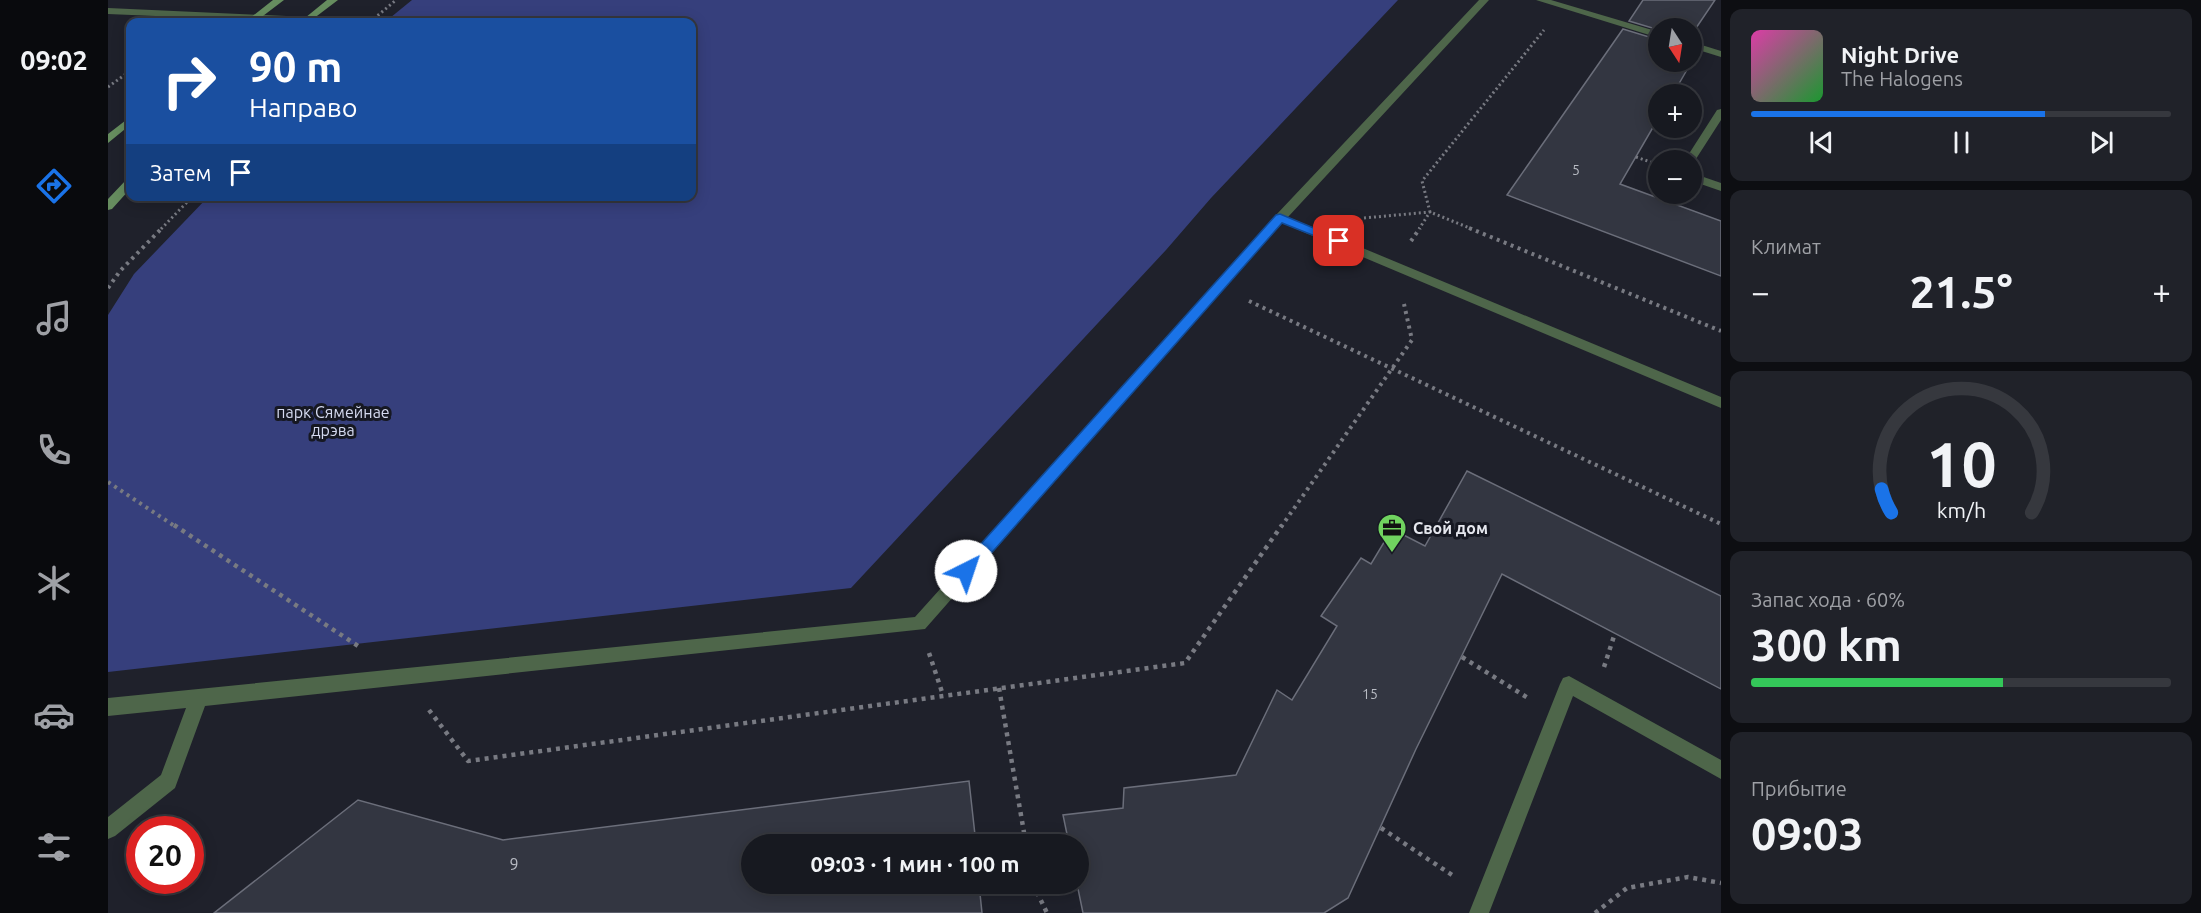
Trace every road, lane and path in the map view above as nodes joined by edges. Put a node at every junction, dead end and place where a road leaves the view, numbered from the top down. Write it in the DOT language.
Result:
graph roads {
  1 [pos="132,0"];
  2 [pos="279,0"];
  3 [pos="333,0"];
  4 [pos="396,0"];
  5 [pos="1484,0"];
  6 [pos="1541,0"];
  7 [pos="1564,6"];
  8 [pos="112,11"];
  9 [pos="222,18"];
  10 [pos="256,18"];
  11 [pos="310,18"];
  12 [pos="375,18"];
  13 [pos="1648,32"];
  14 [pos="1702,48"];
  15 [pos="1721,54"];
  16 [pos="126,73"];
  17 [pos="108,87"];
  18 [pos="1721,112"];
  19 [pos="126,124"];
  20 [pos="108,140"];
  21 [pos="1696,150"];
  22 [pos="1636,157"];
  23 [pos="1648,161"];
  24 [pos="1702,180"];
  25 [pos="126,187"];
  26 [pos="1721,187"];
  27 [pos="188,201"];
  28 [pos="108,206"];
  29 [pos="1280,218"];
  30 [pos="1218,287"];
  31 [pos="108,288"];
  32 [pos="1721,331"];
  33 [pos="1721,402"];
  34 [pos="108,482"];
  35 [pos="1721,524"];
  36 [pos="919,624"];
  37 [pos="1462,657"];
  38 [pos="404,676"];
  39 [pos="999,688"];
  40 [pos="943,695"];
  41 [pos="199,697"];
  42 [pos="108,706"];
  43 [pos="1557,715"];
  44 [pos="1721,770"];
  45 [pos="1381,828"];
  46 [pos="108,829"];
  47 [pos="1024,834"];
  48 [pos="1721,883"];
  49 [pos="1038,894"];
  50 [pos="1482,905"];
  51 [pos="1047,913"];
  52 [pos="1594,913"];
  1 -- 8 [label="lane"];
  2 -- 10 [label="main road"];
  3 -- 11 [label="main road"];
  4 -- 12 [label="path"];
  5 -- 29 [label="lane"];
  6 -- 7 [label="lane"];
  7 -- 13 [label="lane"];
  7 -- 32 [label="path"];
  8 -- 9 [label="lane"];
  14 -- 15 [label="lane"];
  16 -- 17 [label="path"];
  18 -- 21 [label="lane"];
  19 -- 20 [label="main road"];
  22 -- 23 [label="path"];
  24 -- 26 [label="lane"];
  25 -- 28 [label="main road"];
  27 -- 31 [label="path"];
  29 -- 30 [label="lane"];
  29 -- 33 [label="lane"];
  30 -- 35 [label="path"];
  30 -- 36 [label="lane"];
  34 -- 38 [label="path"];
  36 -- 38 [label="lane"];
  36 -- 40 [label="path"];
  37 -- 43 [label="path"];
  38 -- 41 [label="lane"];
  39 -- 47 [label="path"];
  41 -- 42 [label="lane"];
  41 -- 46 [label="lane"];
  43 -- 44 [label="lane"];
  43 -- 50 [label="lane"];
  45 -- 50 [label="path"];
  48 -- 52 [label="path"];
  49 -- 51 [label="path"];
}
